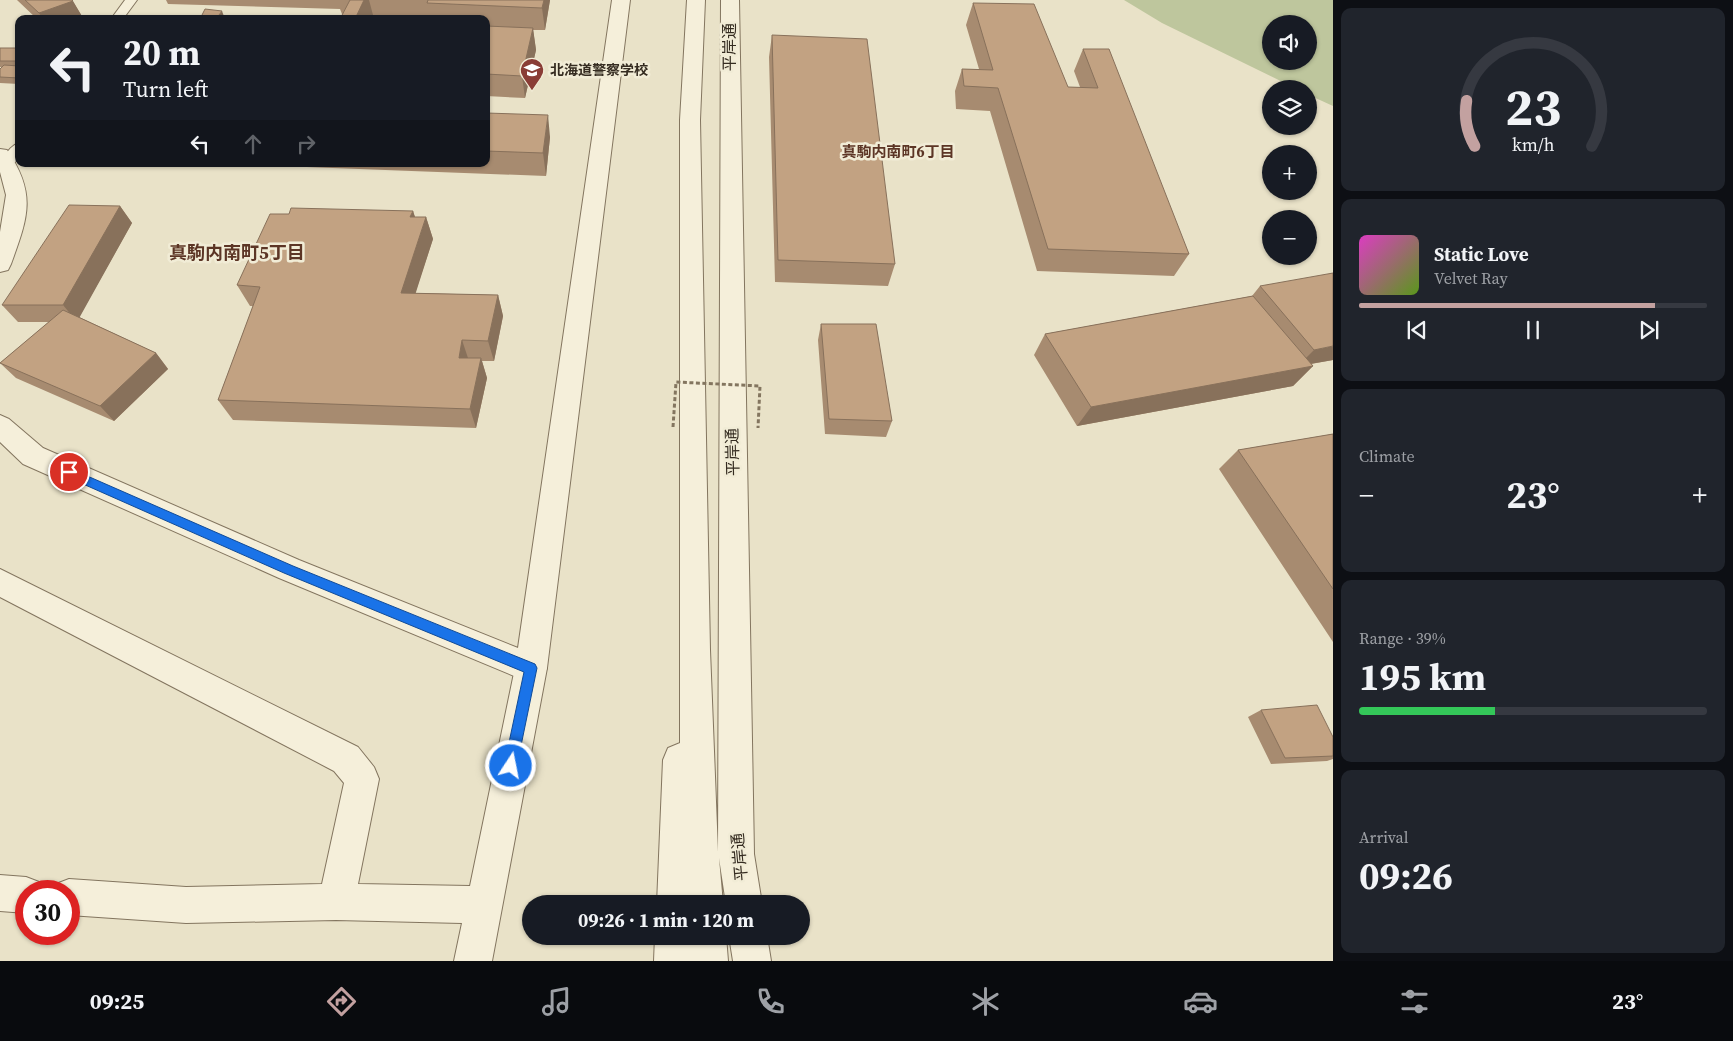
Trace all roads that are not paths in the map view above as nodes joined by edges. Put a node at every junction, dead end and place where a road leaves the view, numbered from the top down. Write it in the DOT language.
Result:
graph roads {
  1 [pos="131,0"];
  2 [pos="621,0"];
  3 [pos="696,0"];
  4 [pos="730,0"];
  5 [pos="120,15"];
  6 [pos="8,155"];
  7 [pos="0,264"];
  8 [pos="0,426"];
  9 [pos="0,582"];
  10 [pos="694,650"];
  11 [pos="531,668"];
  12 [pos="0,893"];
  13 [pos="15,894"];
  14 [pos="675,895"];
  15 [pos="704,895"];
  16 [pos="743,895"];
  17 [pos="80,899"];
  18 [pos="336,902"];
  19 [pos="484,905"];
  20 [pos="674,945"];
  21 [pos="708,945"];
  22 [pos="749,945"];
  23 [pos="473,961"];
  24 [pos="673,961"];
  25 [pos="709,961"];
  26 [pos="752,961"];
  1 -- 5 [label="lane"];
  2 -- 11 [label="street"];
  3 -- 10 [label="street, 平岸通"];
  4 -- 16 [label="street, 平岸通"];
  6 -- 7 [label="street"];
  8 -- 11 [label="street"];
  9 -- 18 [label="street"];
  10 -- 14 [label="street, 平岸通"];
  10 -- 15 [label="street, 平岸通"];
  11 -- 19 [label="street"];
  12 -- 13 [label="street"];
  17 -- 18 [label="street"];
  18 -- 19 [label="street"];
  19 -- 23 [label="street"];
  20 -- 24 [label="street"];
  21 -- 25 [label="street"];
  22 -- 26 [label="street"];
}
